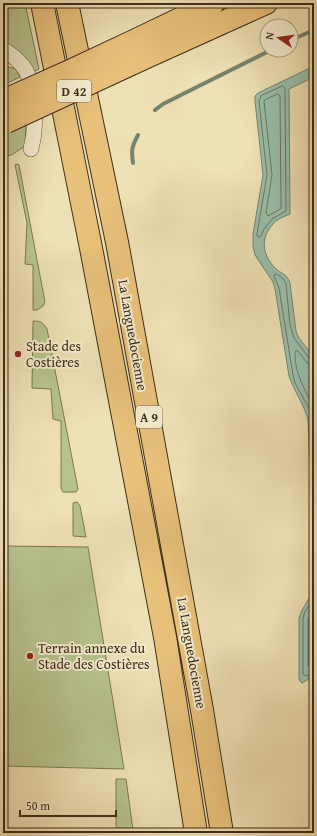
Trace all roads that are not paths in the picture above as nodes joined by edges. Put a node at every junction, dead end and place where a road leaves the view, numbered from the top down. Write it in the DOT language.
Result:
graph roads {
  1 [pos="42,3"];
  2 [pos="67,3"];
  3 [pos="213,3"];
  4 [pos="266,3"];
  5 [pos="3,49"];
  6 [pos="140,49"];
  7 [pos="3,101"];
  8 [pos="5,123"];
  9 [pos="31,149"];
  10 [pos="196,833"];
  11 [pos="222,833"];
  1 -- 10 [label="main road, La Languedocienne / A 9"];
  2 -- 11 [label="main road, La Languedocienne / A 9"];
  3 -- 6 [label="main road, D 42"];
  4 -- 6 [label="main road, D 42"];
  5 -- 9 [label="street"];
  6 -- 7 [label="main road, D 42, bridge"];
  6 -- 8 [label="main road, D 42, bridge"];
}
